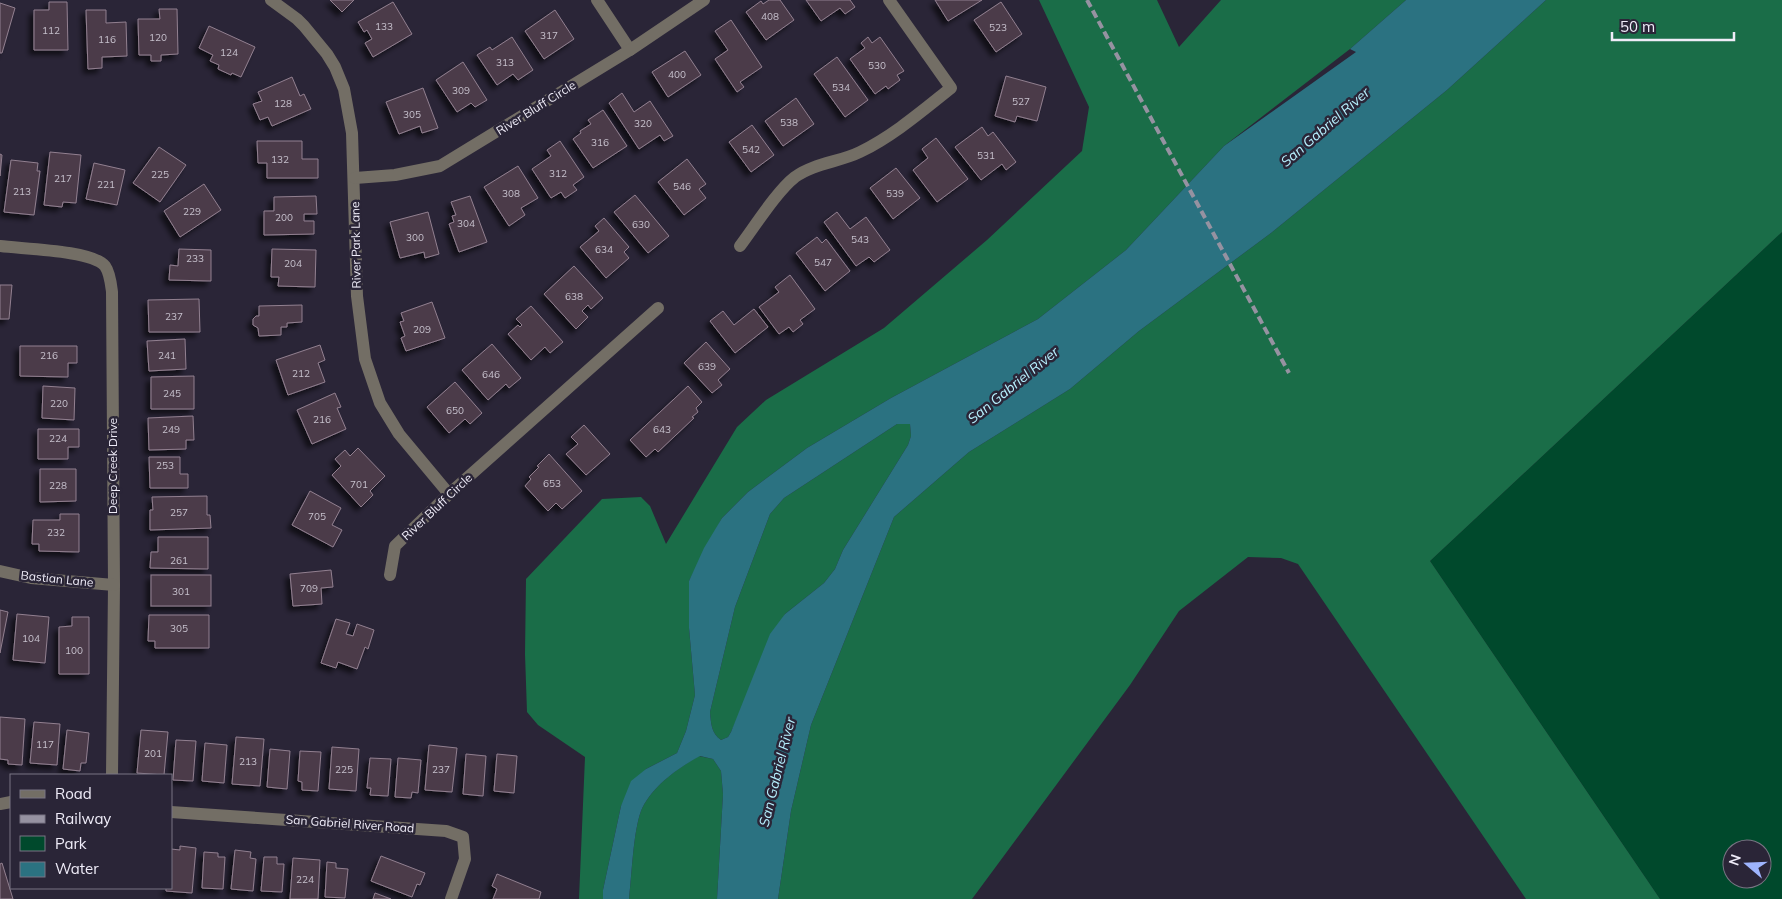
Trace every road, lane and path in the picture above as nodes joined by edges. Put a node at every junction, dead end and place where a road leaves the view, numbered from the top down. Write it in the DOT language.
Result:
graph roads {
  1 [pos="270,0"];
  2 [pos="597,0"];
  3 [pos="704,0"];
  4 [pos="889,0"];
  5 [pos="630,50"];
  6 [pos="355,178"];
  7 [pos="0,246"];
  8 [pos="740,246"];
  9 [pos="658,308"];
  10 [pos="449,494"];
  11 [pos="0,571"];
  12 [pos="390,575"];
  13 [pos="114,585"];
  14 [pos="112,774"];
  15 [pos="172,812"];
  16 [pos="451,899"];
  1 -- 6 [label="street, River Park Lane"];
  2 -- 5 [label="street"];
  3 -- 5 [label="street, River Bluff Circle"];
  4 -- 8 [label="street"];
  5 -- 6 [label="street, River Bluff Circle"];
  6 -- 10 [label="street, River Park Lane"];
  7 -- 13 [label="street, Deep Creek Drive"];
  9 -- 10 [label="street, River Bluff Circle"];
  10 -- 12 [label="street, River Bluff Circle"];
  11 -- 13 [label="street, Bastian Lane"];
  13 -- 14 [label="street, Deep Creek Drive"];
  15 -- 16 [label="street, San Gabriel River Road"];
}
